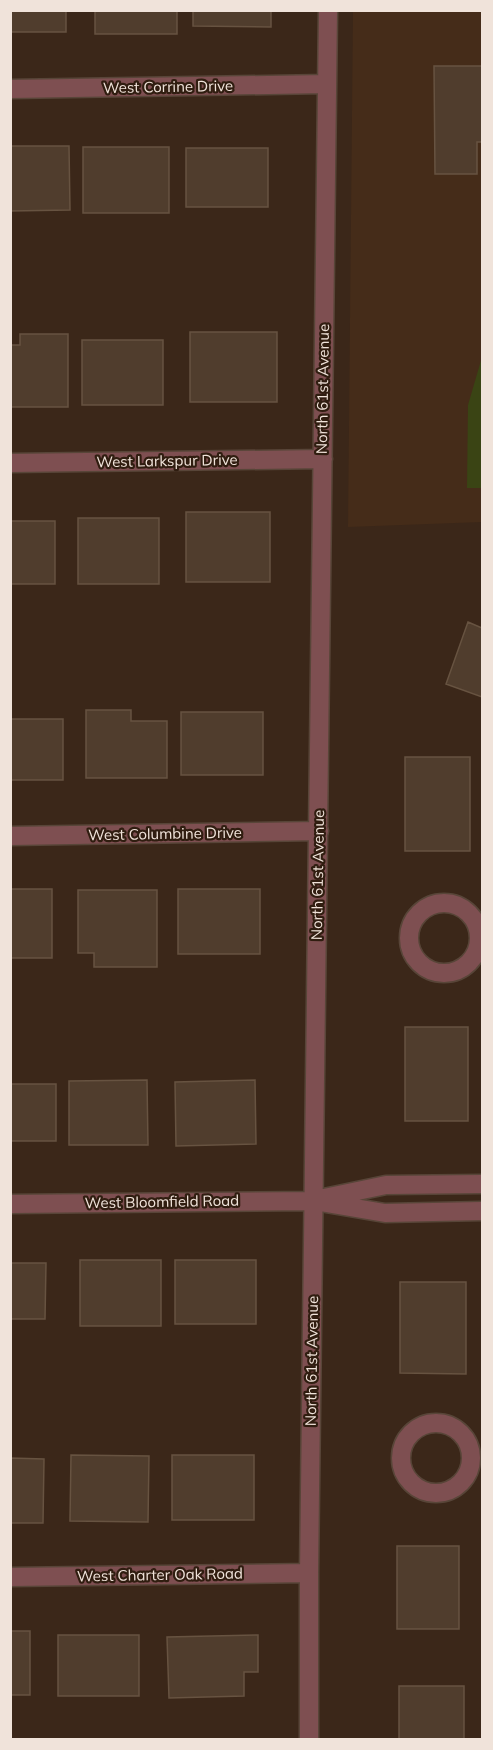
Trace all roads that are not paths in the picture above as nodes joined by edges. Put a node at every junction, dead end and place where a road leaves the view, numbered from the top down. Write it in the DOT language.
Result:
graph roads {
  1 [pos="328,10"];
  2 [pos="327,84"];
  3 [pos="10,89"];
  4 [pos="323,459"];
  5 [pos="10,463"];
  6 [pos="319,831"];
  7 [pos="10,836"];
  8 [pos="483,1184"];
  9 [pos="314,1200"];
  10 [pos="10,1204"];
  11 [pos="483,1211"];
  12 [pos="309,1573"];
  13 [pos="10,1577"];
  14 [pos="309,1740"];
  1 -- 2 [label="street, North 61st Avenue"];
  2 -- 3 [label="street, West Corrine Drive"];
  2 -- 4 [label="street, North 61st Avenue"];
  4 -- 5 [label="street, West Larkspur Drive"];
  4 -- 6 [label="street, North 61st Avenue"];
  6 -- 7 [label="street, West Columbine Drive"];
  6 -- 9 [label="street, North 61st Avenue"];
  8 -- 9 [label="street, West Bloomfield Road"];
  9 -- 10 [label="street, West Bloomfield Road"];
  9 -- 11 [label="street, West Bloomfield Road"];
  9 -- 12 [label="street, North 61st Avenue"];
  12 -- 13 [label="street, West Charter Oak Road"];
  12 -- 14 [label="street, North 61st Avenue"];
}
